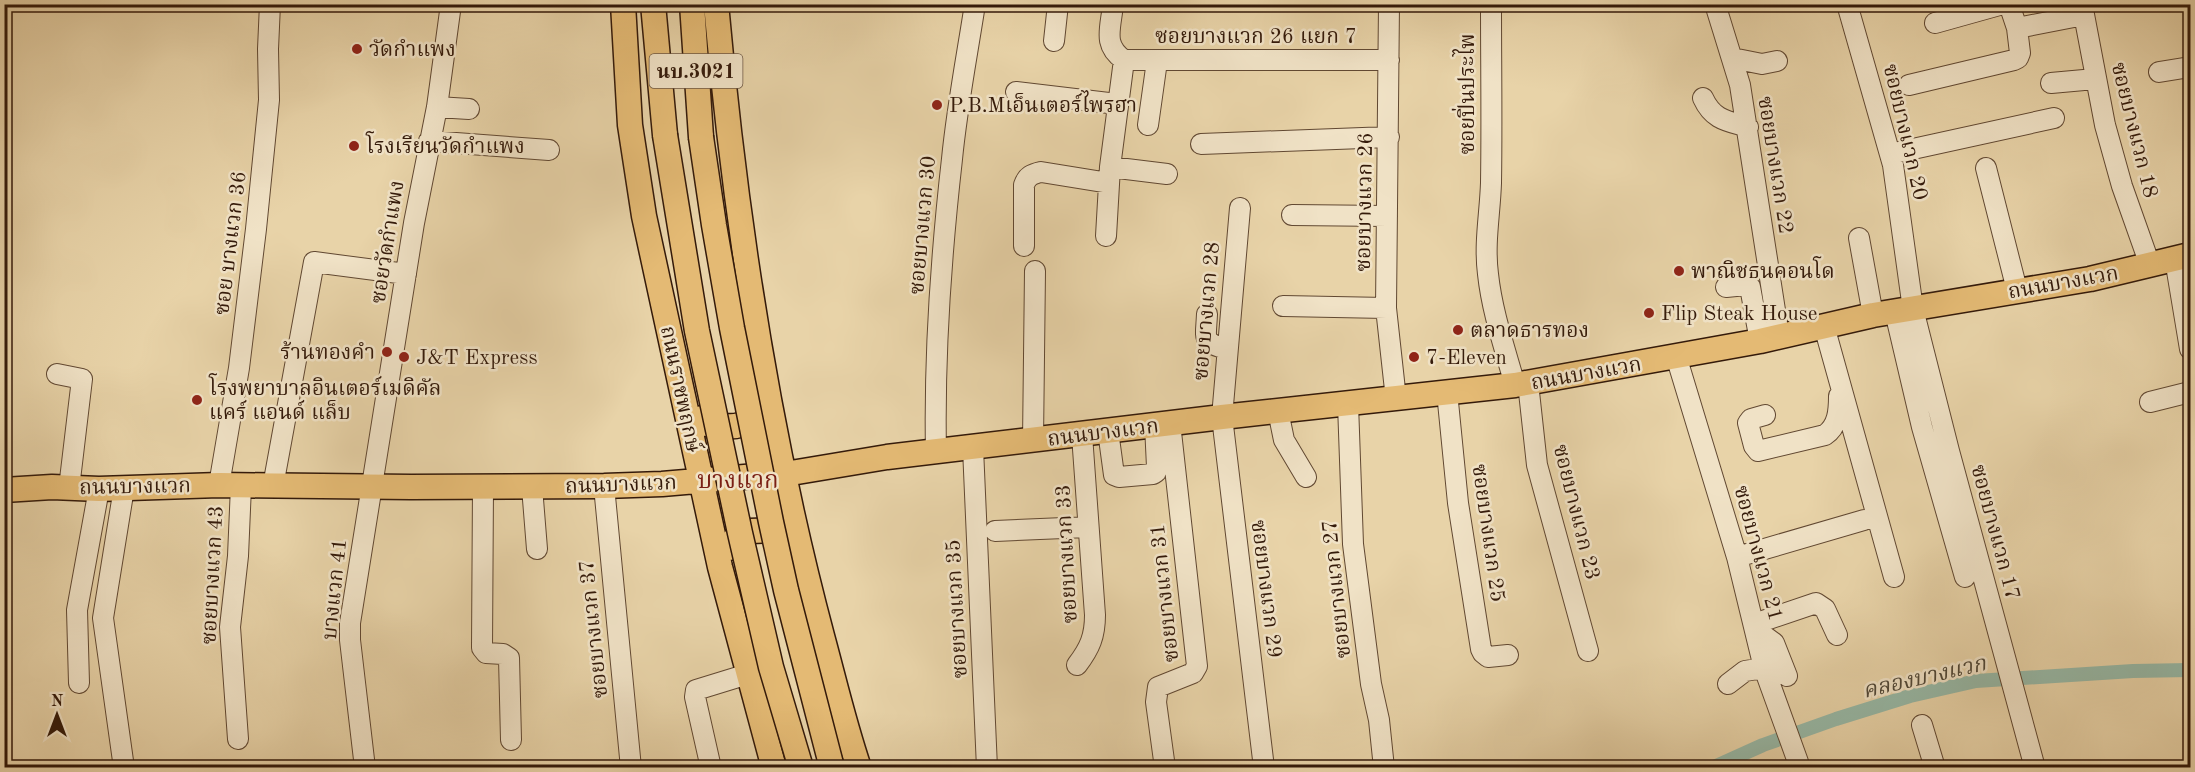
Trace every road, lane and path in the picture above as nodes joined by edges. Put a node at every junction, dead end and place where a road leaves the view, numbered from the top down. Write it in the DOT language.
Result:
graph roads {
  1 [pos="270,4"];
  2 [pos="451,4"];
  3 [pos="623,4"];
  4 [pos="653,4"];
  5 [pos="692,4"];
  6 [pos="716,4"];
  7 [pos="975,4"];
  8 [pos="1058,4"];
  9 [pos="1113,4"];
  10 [pos="1389,4"];
  11 [pos="1491,4"];
  12 [pos="1715,4"];
  13 [pos="1847,4"];
  14 [pos="2003,4"];
  15 [pos="2009,4"];
  16 [pos="2083,10"];
  17 [pos="1935,23"];
  18 [pos="2017,28"];
  19 [pos="1054,41"];
  20 [pos="1732,58"];
  21 [pos="1124,60"];
  22 [pos="1389,60"];
  23 [pos="1157,61"];
  24 [pos="1777,61"];
  25 [pos="2190,67"];
  26 [pos="2159,72"];
  27 [pos="2095,79"];
  28 [pos="2051,83"];
  29 [pos="1909,85"];
  30 [pos="1016,92"];
  31 [pos="1703,98"];
  32 [pos="1117,104"];
  33 [pos="436,107"];
  34 [pos="469,109"];
  35 [pos="2054,118"];
  36 [pos="1148,125"];
  37 [pos="1748,127"];
  38 [pos="1389,137"];
  39 [pos="429,141"];
  40 [pos="1201,144"];
  41 [pos="549,150"];
  42 [pos="1890,154"];
  43 [pos="1986,168"];
  44 [pos="1167,174"];
  45 [pos="1109,175"];
  46 [pos="1240,208"];
  47 [pos="1292,215"];
  48 [pos="1387,216"];
  49 [pos="1106,236"];
  50 [pos="1860,238"];
  51 [pos="1024,246"];
  52 [pos="2183,257"];
  53 [pos="2150,266"];
  54 [pos="1035,271"];
  55 [pos="406,274"];
  56 [pos="1726,287"];
  57 [pos="2017,290"];
  58 [pos="1283,306"];
  59 [pos="1386,308"];
  60 [pos="1894,312"];
  61 [pos="1208,314"];
  62 [pos="1824,326"];
  63 [pos="758,332"];
  64 [pos="1769,338"];
  65 [pos="672,345"];
  66 [pos="1227,349"];
  67 [pos="2190,349"];
  68 [pos="1676,356"];
  69 [pos="57,374"];
  70 [pos="1521,384"];
  71 [pos="1839,384"];
  72 [pos="1447,392"];
  73 [pos="2190,392"];
  74 [pos="1396,399"];
  75 [pos="2150,402"];
  76 [pos="1348,404"];
  77 [pos="1278,411"];
  78 [pos="1765,415"];
  79 [pos="1222,417"];
  80 [pos="1163,424"];
  81 [pos="1108,431"];
  82 [pos="1082,435"];
  83 [pos="1033,441"];
  84 [pos="973,448"];
  85 [pos="936,452"];
  86 [pos="782,474"];
  87 [pos="1306,477"];
  88 [pos="701,481"];
  89 [pos="230,485"];
  90 [pos="273,486"];
  91 [pos="604,486"];
  92 [pos="372,487"];
  93 [pos="483,487"];
  94 [pos="532,487"];
  95 [pos="69,488"];
  96 [pos="124,488"];
  97 [pos="99,489"];
  98 [pos="4,490"];
  99 [pos="1863,520"];
  100 [pos="1088,527"];
  101 [pos="995,531"];
  102 [pos="798,546"];
  103 [pos="537,549"];
  104 [pos="1737,557"];
  105 [pos="720,567"];
  106 [pos="1894,577"];
  107 [pos="1965,577"];
  108 [pos="1755,631"];
  109 [pos="1837,635"];
  110 [pos="1588,651"];
  111 [pos="1508,655"];
  112 [pos="1077,665"];
  113 [pos="1764,668"];
  114 [pos="748,674"];
  115 [pos="1787,676"];
  116 [pos="79,683"];
  117 [pos="1728,684"];
  118 [pos="1922,725"];
  119 [pos="238,739"];
  120 [pos="511,740"];
  121 [pos="1798,762"];
  122 [pos="124,768"];
  123 [pos="365,768"];
  124 [pos="631,768"];
  125 [pos="711,768"];
  126 [pos="774,768"];
  127 [pos="801,768"];
  128 [pos="832,768"];
  129 [pos="859,768"];
  130 [pos="987,768"];
  131 [pos="1165,768"];
  132 [pos="1264,768"];
  133 [pos="1384,768"];
  134 [pos="1935,768"];
  135 [pos="2036,768"];
  1 -- 89 [label="street, ซอย บางแวก 36"];
  2 -- 33 [label="street, ซอยวัดกำแพง"];
  3 -- 65 [label="main road, ถนนราชพฤกษ์ / นบ.3021"];
  4 -- 127 [label="main road, ถนนราชพฤกษ์ / นบ.3021, bridge"];
  5 -- 128 [label="main road, นบ.3021, bridge"];
  6 -- 63 [label="main road, นบ.3021"];
  7 -- 85 [label="street, ซอยบางแวก 30"];
  8 -- 19 [label="street"];
  9 -- 21 [label="street"];
  10 -- 22 [label="street, ซอยบางแวก 26"];
  11 -- 70 [label="street, ซอยปิ่นประไพ"];
  12 -- 20 [label="street, ซอยบางแวก 22"];
  13 -- 42 [label="street, ซอยบางแวก 20"];
  14 -- 17 [label="street"];
  15 -- 18 [label="street"];
  16 -- 18 [label="street"];
  16 -- 27 [label="street, ซอยบางแวก 18"];
  18 -- 29 [label="street"];
  20 -- 24 [label="street"];
  20 -- 37 [label="street, ซอยบางแวก 22"];
  21 -- 23 [label="street, ซอยบางแวก 26 แยก 7"];
  21 -- 32 [label="street"];
  22 -- 23 [label="street, ซอยบางแวก 26 แยก 7"];
  22 -- 38 [label="street, ซอยบางแวก 26"];
  23 -- 36 [label="street"];
  25 -- 26 [label="street"];
  27 -- 28 [label="street"];
  27 -- 53 [label="street, ซอยบางแวก 18"];
  30 -- 32 [label="street"];
  31 -- 37 [label="street"];
  32 -- 45 [label="street"];
  33 -- 34 [label="street"];
  33 -- 39 [label="street, ซอยวัดกำแพง"];
  35 -- 42 [label="street"];
  37 -- 64 [label="street, ซอยบางแวก 22"];
  38 -- 40 [label="street"];
  38 -- 48 [label="street, ซอยบางแวก 26"];
  39 -- 41 [label="street"];
  39 -- 55 [label="street, ซอยวัดกำแพง"];
  42 -- 60 [label="street, ซอยบางแวก 20"];
  43 -- 57 [label="street"];
  44 -- 45 [label="street"];
  45 -- 49 [label="street"];
  45 -- 51 [label="street"];
  46 -- 66 [label="street, ซอยบางแวก 28"];
  47 -- 48 [label="street"];
  48 -- 59 [label="street, ซอยบางแวก 26"];
  50 -- 60 [label="street"];
  52 -- 53 [label="main road, ถนนบางแวก"];
  52 -- 67 [label="street"];
  53 -- 57 [label="main road, ถนนบางแวก"];
  54 -- 83 [label="street"];
  55 -- 90 [label="street"];
  55 -- 92 [label="street, ซอยวัดกำแพง"];
  56 -- 64 [label="street"];
  57 -- 60 [label="main road, ถนนบางแวก"];
  58 -- 59 [label="street"];
  59 -- 74 [label="street, ซอยบางแวก 26"];
  60 -- 62 [label="main road, ถนนบางแวก"];
  60 -- 107 [label="street"];
  60 -- 135 [label="street, ซอยบางแวก 17"];
  61 -- 66 [label="street"];
  62 -- 64 [label="main road, ถนนบางแวก"];
  62 -- 71 [label="street"];
  63 -- 65 [label="main road"];
  63 -- 86 [label="main road, นบ.3021"];
  64 -- 68 [label="main road, ถนนบางแวก"];
  65 -- 88 [label="main road, ถนนราชพฤกษ์ / นบ.3021"];
  66 -- 79 [label="street, ซอยบางแวก 28"];
  68 -- 70 [label="main road, ถนนบางแวก"];
  68 -- 104 [label="street, ซอยบางแวก 21"];
  69 -- 95 [label="street"];
  70 -- 72 [label="main road, ถนนบางแวก"];
  70 -- 110 [label="street, ซอยบางแวก 23"];
  71 -- 78 [label="street"];
  71 -- 106 [label="street"];
  72 -- 74 [label="main road, ถนนบางแวก"];
  72 -- 111 [label="street, ซอยบางแวก 25"];
  73 -- 75 [label="street"];
  74 -- 76 [label="main road, ถนนบางแวก"];
  76 -- 77 [label="main road, ถนนบางแวก"];
  76 -- 133 [label="street, ซอยบางแวก 27"];
  77 -- 79 [label="main road, ถนนบางแวก"];
  77 -- 87 [label="street"];
  79 -- 80 [label="main road, ถนนบางแวก"];
  79 -- 132 [label="street, ซอยบางแวก 29"];
  80 -- 81 [label="main road, ถนนบางแวก"];
  80 -- 81 [label="street"];
  80 -- 131 [label="street, ซอยบางแวก 31"];
  81 -- 82 [label="main road, ถนนบางแวก"];
  82 -- 83 [label="main road, ถนนบางแวก"];
  82 -- 100 [label="street, ซอยบางแวก 33"];
  83 -- 84 [label="main road, ถนนบางแวก"];
  84 -- 85 [label="main road, ถนนบางแวก"];
  84 -- 130 [label="street, ซอยบางแวก 35"];
  85 -- 86 [label="main road, ถนนบางแวก"];
  86 -- 88 [label="main road, ถนนบางแวก"];
  86 -- 102 [label="main road, นบ.3021"];
  88 -- 91 [label="main road, ถนนบางแวก"];
  88 -- 105 [label="main road, ถนนราชพฤกษ์ / นบ.3021"];
  89 -- 90 [label="main road, ถนนบางแวก"];
  89 -- 96 [label="main road, ถนนบางแวก"];
  89 -- 119 [label="street, ซอยบางแวก 43"];
  90 -- 92 [label="main road, ถนนบางแวก"];
  91 -- 94 [label="main road, ถนนบางแวก"];
  91 -- 124 [label="street, ซอยบางแวก 37"];
  92 -- 93 [label="main road, ถนนบางแวก"];
  92 -- 123 [label="street, บางแวก 41"];
  93 -- 94 [label="main road, ถนนบางแวก"];
  93 -- 120 [label="street"];
  94 -- 103 [label="street"];
  95 -- 97 [label="main road, ถนนบางแวก"];
  95 -- 98 [label="main road, ถนนบางแวก"];
  96 -- 97 [label="main road, ถนนบางแวก"];
  96 -- 122 [label="street"];
  97 -- 116 [label="street"];
  99 -- 104 [label="street"];
  100 -- 101 [label="street"];
  100 -- 112 [label="street, ซอยบางแวก 33"];
  102 -- 105 [label="main road"];
  102 -- 129 [label="main road, นบ.3021"];
  104 -- 108 [label="street, ซอยบางแวก 21"];
  105 -- 114 [label="main road, ถนนราชพฤกษ์ / นบ.3021"];
  108 -- 109 [label="street"];
  108 -- 113 [label="street, ซอยบางแวก 21"];
  108 -- 115 [label="street"];
  113 -- 117 [label="street"];
  113 -- 121 [label="street, ซอยบางแวก 21"];
  114 -- 125 [label="street"];
  114 -- 126 [label="main road, ถนนราชพฤกษ์ / นบ.3021"];
  118 -- 134 [label="street"];
}
